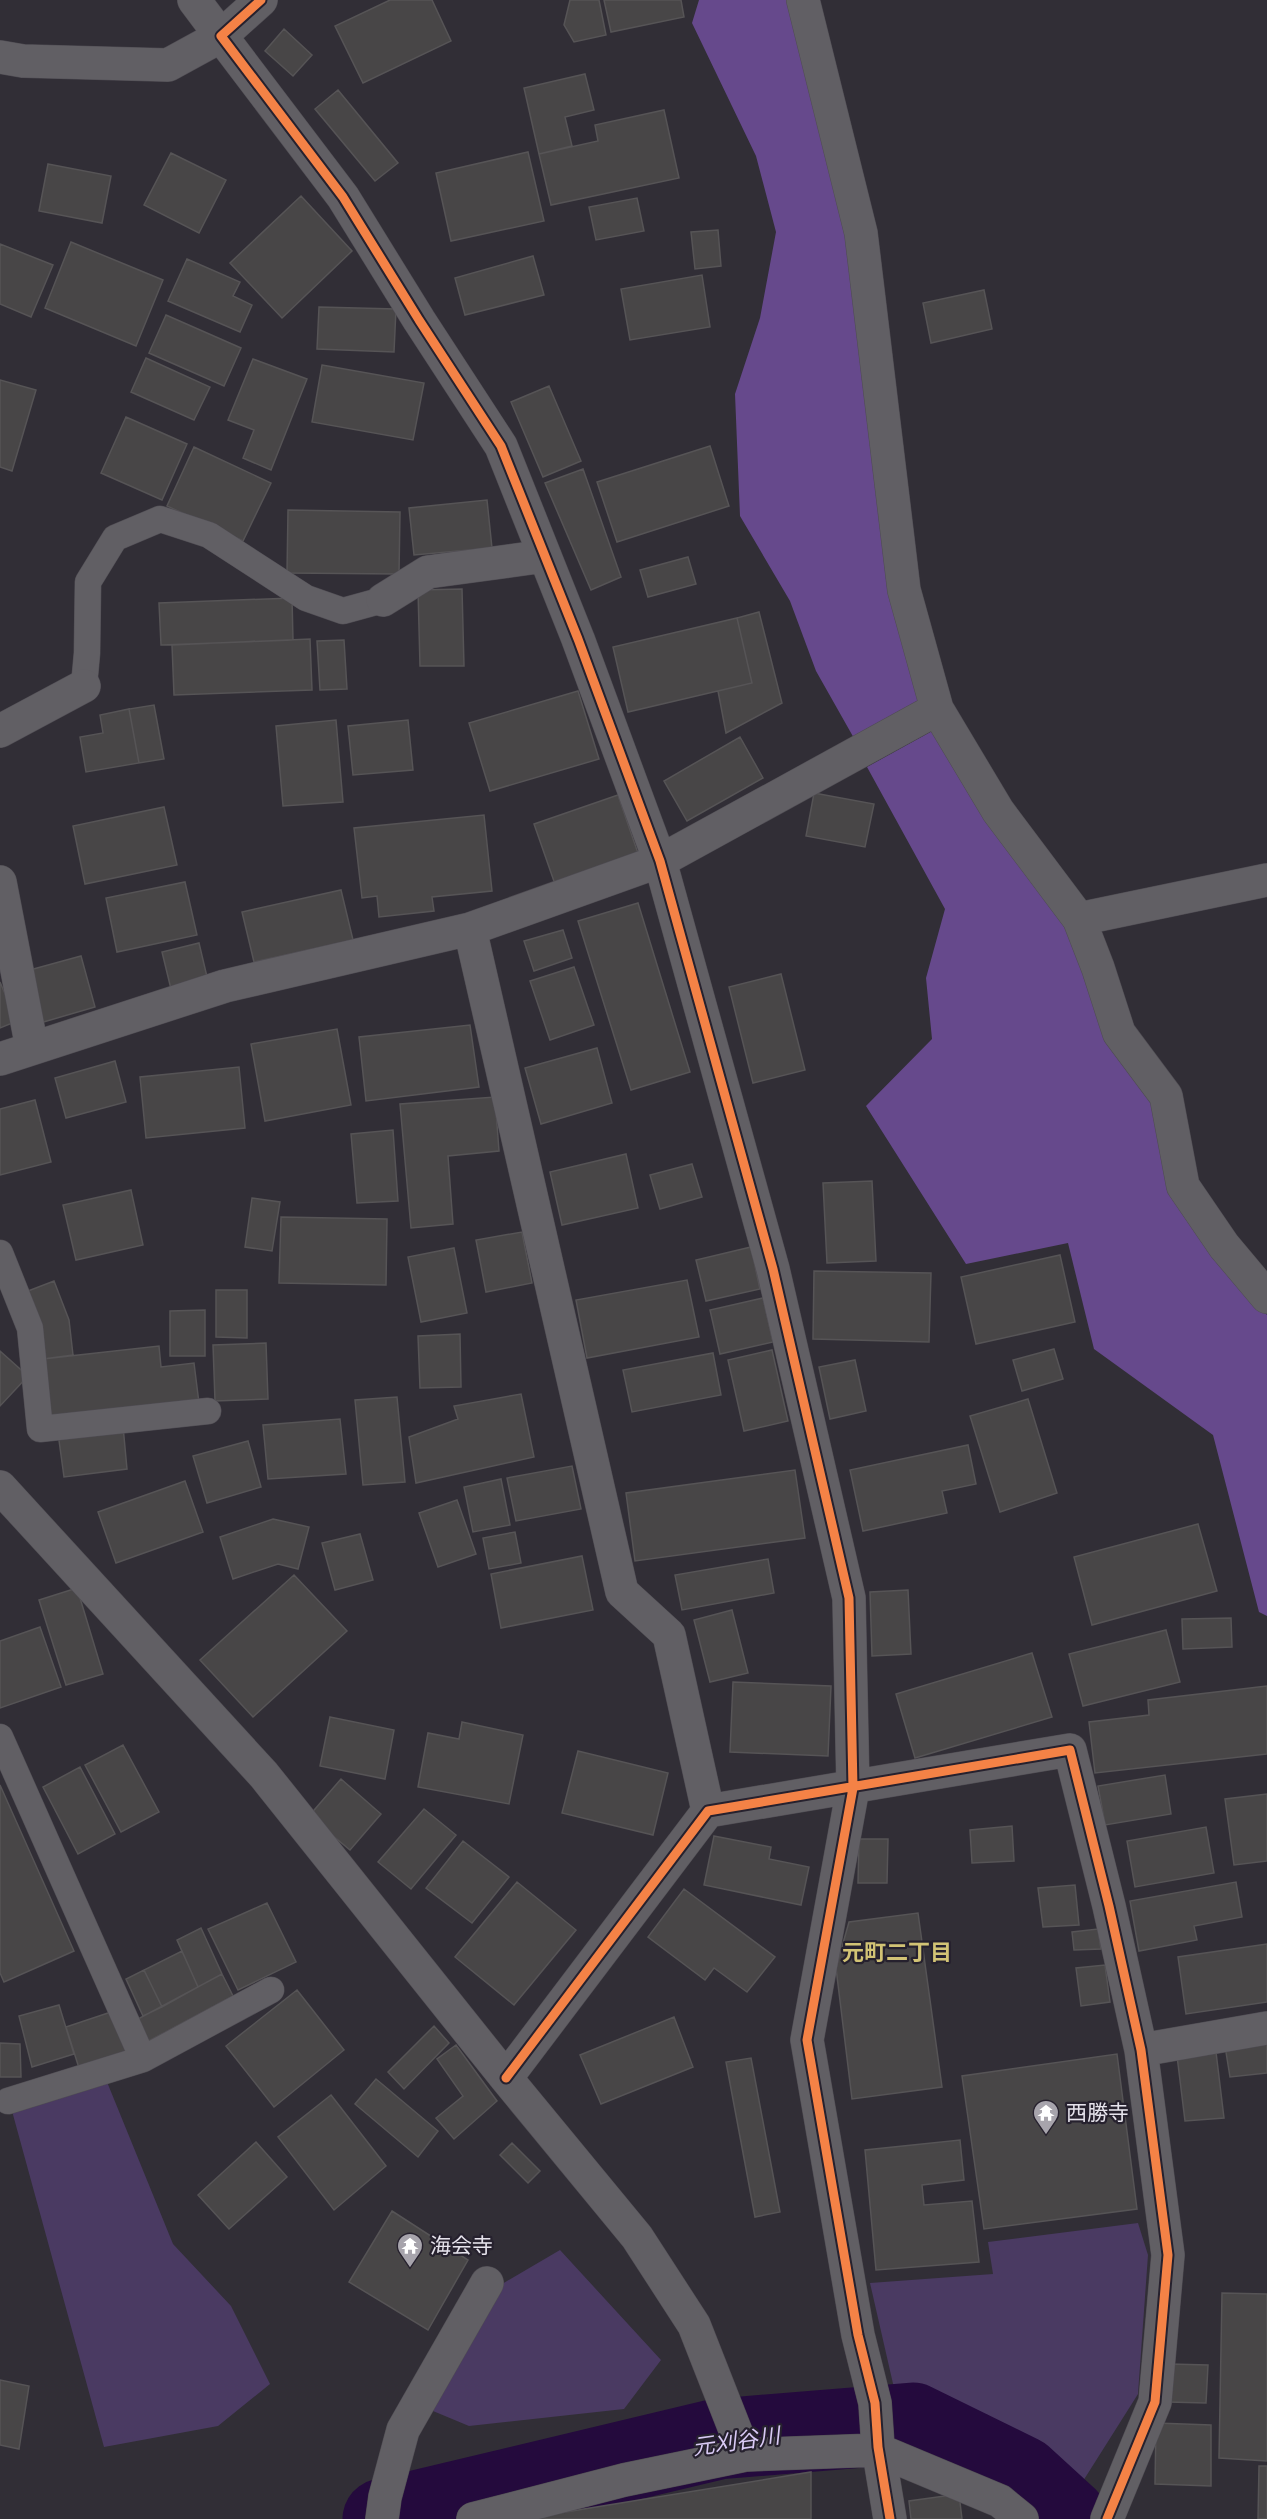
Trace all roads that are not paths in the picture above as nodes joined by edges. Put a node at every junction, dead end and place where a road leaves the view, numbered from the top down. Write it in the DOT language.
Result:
graph roads {
  1 [pos="194,0"];
  2 [pos="261,0"];
  3 [pos="803,0"];
  4 [pos="220,36"];
  5 [pos="0,57"];
  6 [pos="545,556"];
  7 [pos="383,600"];
  8 [pos="84,686"];
  9 [pos="937,710"];
  10 [pos="0,731"];
  11 [pos="660,861"];
  12 [pos="1267,880"];
  13 [pos="0,882"];
  14 [pos="1079,919"];
  15 [pos="470,929"];
  16 [pos="32,1048"];
  17 [pos="0,1059"];
  18 [pos="0,1253"];
  19 [pos="1267,1297"];
  20 [pos="208,1411"];
  21 [pos="0,1487"];
  22 [pos="0,1737"];
  23 [pos="853,1788"];
  24 [pos="708,1811"];
  25 [pos="272,1990"];
  26 [pos="1267,2028"];
  27 [pos="1141,2050"];
  28 [pos="142,2059"];
  29 [pos="506,2078"];
  30 [pos="8,2101"];
  31 [pos="487,2283"];
  32 [pos="878,2449"];
  33 [pos="744,2453"];
  34 [pos="384,2508"];
  35 [pos="1108,2514"];
  36 [pos="473,2519"];
  37 [pos="890,2519"];
  38 [pos="1022,2519"];
  1 -- 4 [label="street"];
  2 -- 4 [label="street"];
  3 -- 9 [label="street"];
  4 -- 5 [label="street"];
  4 -- 6 [label="street"];
  6 -- 7 [label="street"];
  6 -- 11 [label="street"];
  7 -- 8 [label="lane"];
  8 -- 10 [label="street"];
  9 -- 11 [label="street"];
  9 -- 14 [label="street"];
  11 -- 15 [label="street"];
  11 -- 23 [label="street"];
  12 -- 14 [label="street"];
  13 -- 16 [label="street"];
  14 -- 19 [label="street"];
  15 -- 16 [label="street"];
  15 -- 24 [label="street"];
  16 -- 17 [label="street"];
  18 -- 20 [label="lane"];
  21 -- 29 [label="street"];
  22 -- 28 [label="lane"];
  23 -- 24 [label="street"];
  23 -- 27 [label="street"];
  23 -- 32 [label="street"];
  24 -- 29 [label="street"];
  25 -- 28 [label="lane"];
  26 -- 27 [label="street"];
  27 -- 35 [label="street"];
  28 -- 30 [label="lane"];
  29 -- 33 [label="street"];
  31 -- 34 [label="street"];
  32 -- 33 [label="street"];
  32 -- 37 [label="street"];
  32 -- 38 [label="street"];
  33 -- 36 [label="street"];
}
